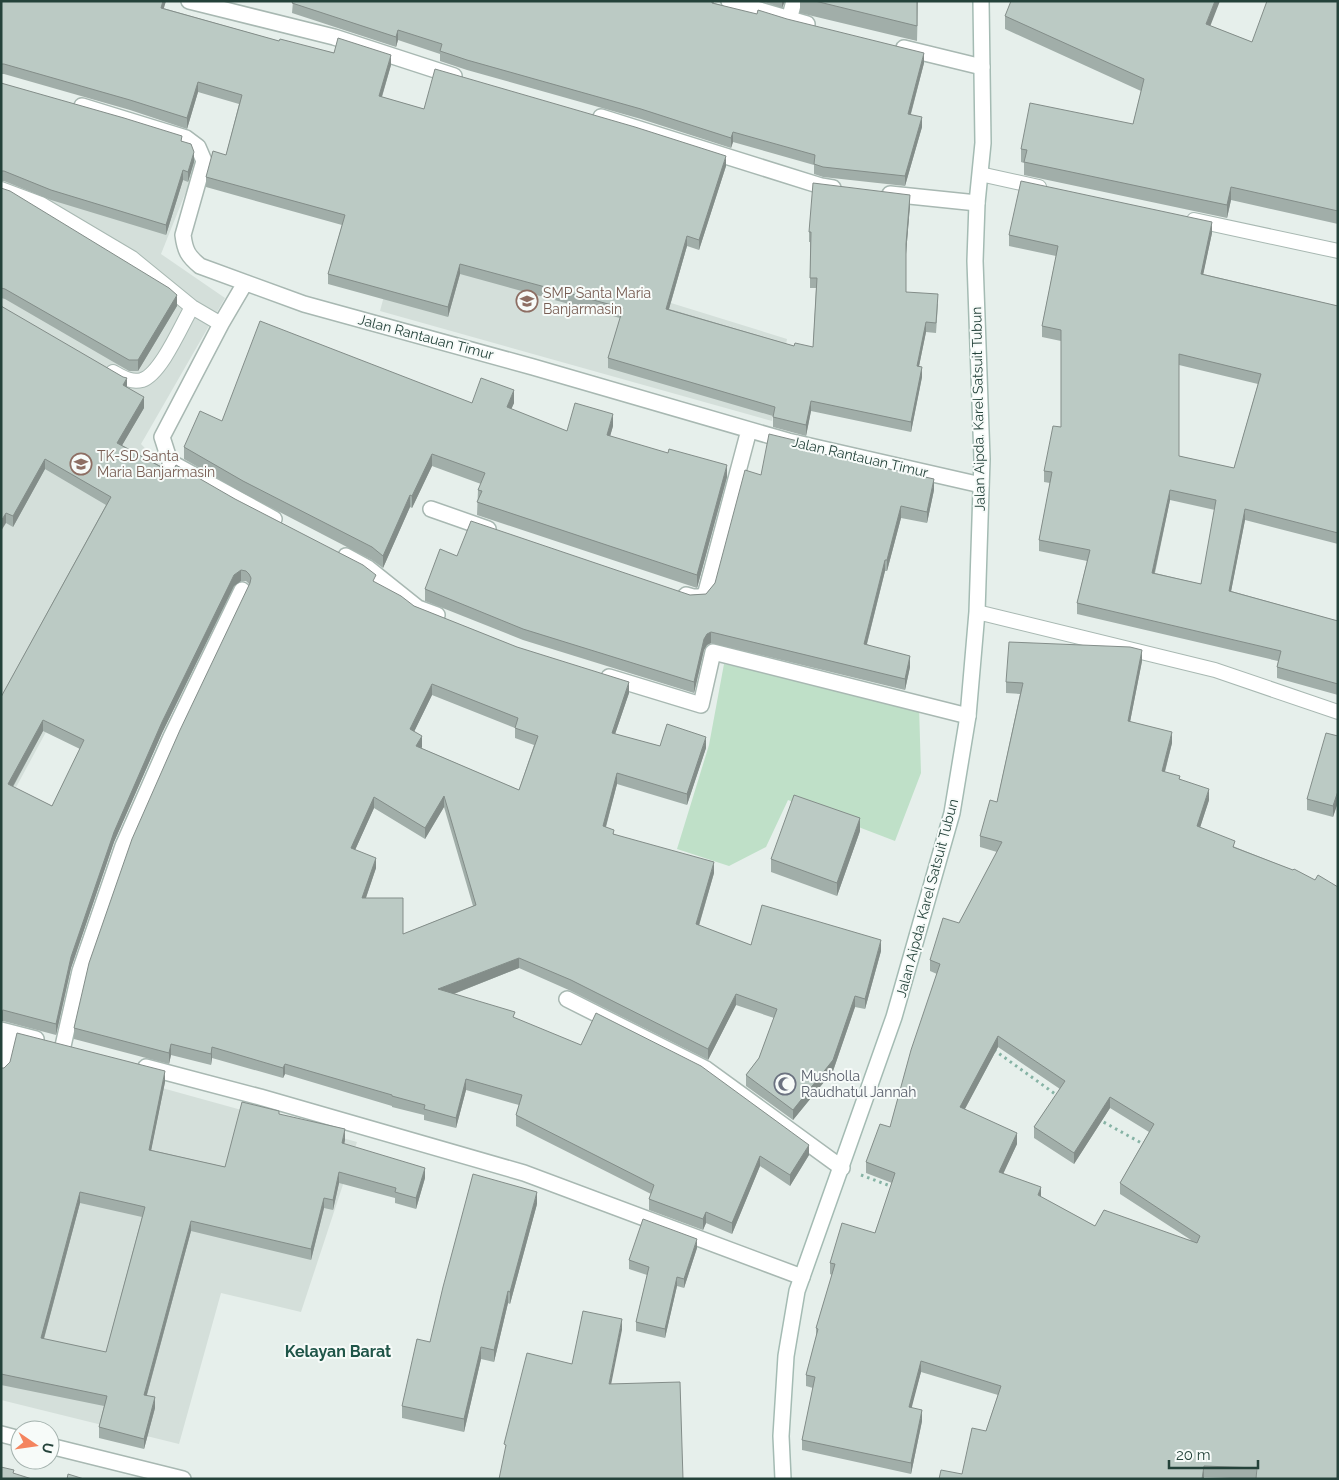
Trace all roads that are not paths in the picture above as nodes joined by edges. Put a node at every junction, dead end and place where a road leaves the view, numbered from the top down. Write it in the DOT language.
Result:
graph roads {
  1 [pos="189,1"];
  2 [pos="729,1"];
  3 [pos="794,1"];
  4 [pos="980,1"];
  5 [pos="789,20"];
  6 [pos="818,27"];
  7 [pos="886,43"];
  8 [pos="982,67"];
  9 [pos="464,79"];
  10 [pos="64,101"];
  11 [pos="583,112"];
  12 [pos="980,174"];
  13 [pos="1,190"];
  14 [pos="850,190"];
  15 [pos="1053,190"];
  16 [pos="879,193"];
  17 [pos="977,203"];
  18 [pos="1176,216"];
  19 [pos="1338,251"];
  20 [pos="245,283"];
  21 [pos="192,307"];
  22 [pos="221,324"];
  23 [pos="102,366"];
  24 [pos="749,430"];
  25 [pos="981,485"];
  26 [pos="430,508"];
  27 [pos="290,528"];
  28 [pos="504,534"];
  29 [pos="334,550"];
  30 [pos="242,590"];
  31 [pos="675,591"];
  32 [pos="977,612"];
  33 [pos="446,619"];
  34 [pos="596,672"];
  35 [pos="1338,712"];
  36 [pos="968,716"];
  37 [pos="567,999"];
  38 [pos="6,1032"];
  39 [pos="63,1046"];
  40 [pos="82,1051"];
  41 [pos="128,1063"];
  42 [pos="1,1070"];
  43 [pos="842,1168"];
  44 [pos="802,1276"];
  45 [pos="60,1448"];
  46 [pos="183,1479"];
  47 [pos="783,1479"];
  1 -- 9 [label="street"];
  2 -- 5 [label="street"];
  3 -- 5 [label="street"];
  4 -- 8 [label="street, Jalan Aipda. Karel Satsuit Tubun"];
  5 -- 6 [label="street"];
  7 -- 8 [label="street"];
  8 -- 12 [label="street, Jalan Aipda. Karel Satsuit Tubun"];
  10 -- 20 [label="street, Jalan Rantauan Timur"];
  11 -- 14 [label="street"];
  12 -- 15 [label="lane"];
  12 -- 17 [label="street, Jalan Aipda. Karel Satsuit Tubun"];
  13 -- 21 [label="lane"];
  16 -- 17 [label="street"];
  17 -- 25 [label="street, Jalan Aipda. Karel Satsuit Tubun"];
  18 -- 19 [label="lane"];
  20 -- 22 [label="street"];
  20 -- 24 [label="street, Jalan Rantauan Timur"];
  21 -- 22 [label="lane"];
  21 -- 23 [label="lane"];
  22 -- 27 [label="street"];
  24 -- 25 [label="street, Jalan Rantauan Timur"];
  24 -- 31 [label="street"];
  25 -- 32 [label="street, Jalan Aipda. Karel Satsuit Tubun"];
  26 -- 28 [label="street"];
  29 -- 33 [label="street"];
  30 -- 39 [label="street"];
  32 -- 35 [label="lane"];
  32 -- 36 [label="street, Jalan Aipda. Karel Satsuit Tubun"];
  34 -- 36 [label="street"];
  36 -- 43 [label="street, Jalan Aipda. Karel Satsuit Tubun"];
  37 -- 43 [label="street"];
  38 -- 39 [label="street"];
  38 -- 42 [label="street"];
  39 -- 40 [label="street"];
  41 -- 44 [label="street"];
  43 -- 44 [label="street, Jalan Aipda. Karel Satsuit Tubun"];
  44 -- 47 [label="street, Jalan Aipda. Karel Satsuit Tubun"];
  45 -- 46 [label="street"];
}
